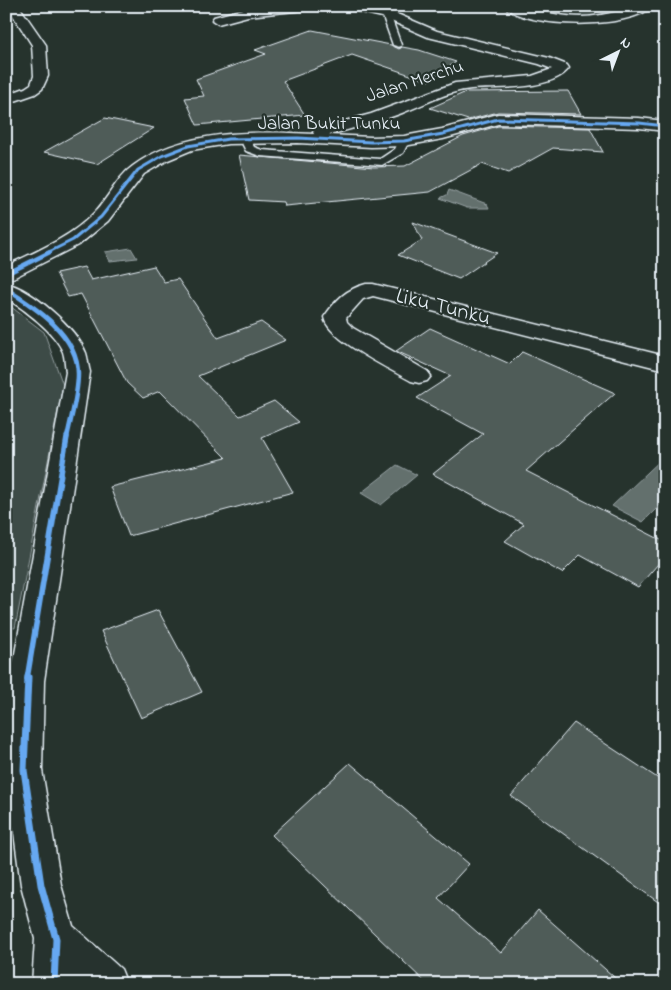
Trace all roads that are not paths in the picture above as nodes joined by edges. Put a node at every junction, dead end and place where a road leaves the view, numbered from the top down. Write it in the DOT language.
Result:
graph roads {
  1 [pos="12,6"];
  2 [pos="304,6"];
  3 [pos="352,6"];
  4 [pos="510,6"];
  5 [pos="647,6"];
  6 [pos="386,14"];
  7 [pos="218,20"];
  8 [pos="397,45"];
  9 [pos="6,100"];
  10 [pos="665,126"];
  11 [pos="298,138"];
  12 [pos="245,139"];
  13 [pos="404,141"];
  14 [pos="6,274"];
  15 [pos="6,289"];
  16 [pos="665,363"];
  17 [pos="419,376"];
  18 [pos="56,939"];
  19 [pos="54,984"];
  20 [pos="106,984"];
  1 -- 9 [label="street"];
  2 -- 7 [label="street"];
  3 -- 6 [label="street, Jalan Merchu"];
  4 -- 5 [label="street"];
  6 -- 8 [label="lane"];
  6 -- 11 [label="street, Jalan Merchu"];
  10 -- 13 [label="street, Jalan Bukit Tunku"];
  11 -- 12 [label="street, Jalan Bukit Tunku"];
  11 -- 13 [label="street, Jalan Bukit Tunku"];
  12 -- 13 [label="lane"];
  12 -- 14 [label="street, Jalan Bukit Tunku"];
  15 -- 18 [label="street"];
  16 -- 17 [label="street, Liku Tunku"];
  18 -- 19 [label="street"];
  18 -- 20 [label="street"];
}
